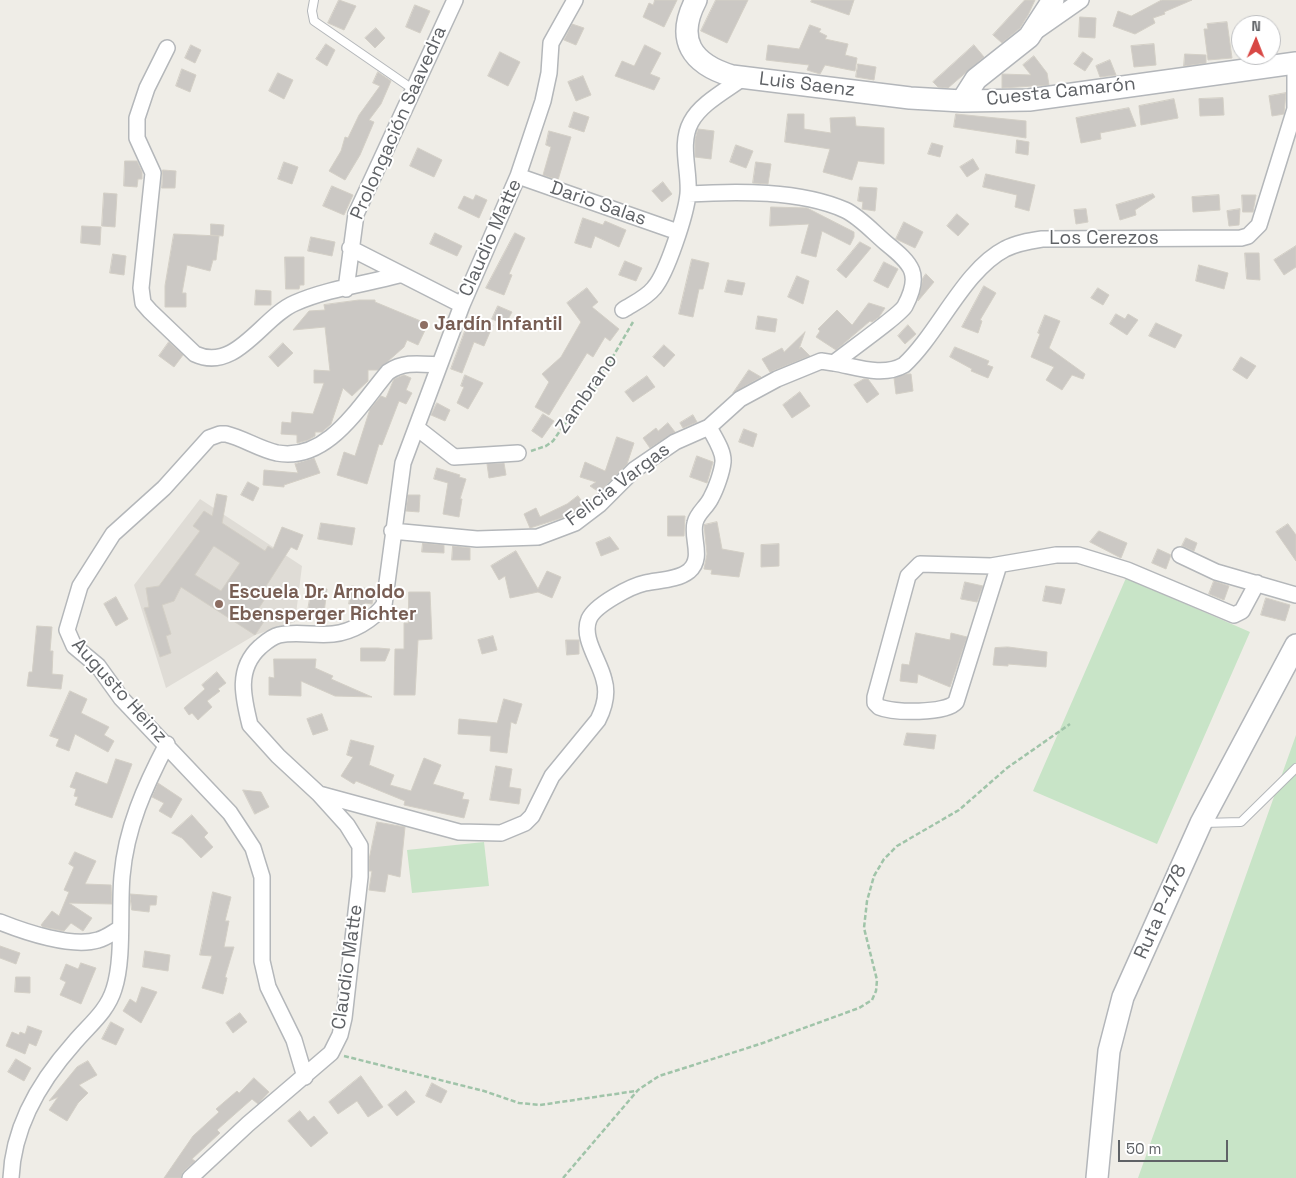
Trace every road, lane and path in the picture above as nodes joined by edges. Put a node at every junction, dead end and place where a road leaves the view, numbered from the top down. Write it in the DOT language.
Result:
graph roads {
  1 [pos="314,0"];
  2 [pos="455,0"];
  3 [pos="575,0"];
  4 [pos="696,0"];
  5 [pos="1053,0"];
  6 [pos="1082,0"];
  7 [pos="1029,37"];
  8 [pos="167,48"];
  9 [pos="1296,64"];
  10 [pos="744,77"];
  11 [pos="414,90"];
  12 [pos="962,101"];
  13 [pos="1291,141"];
  14 [pos="518,176"];
  15 [pos="688,194"];
  16 [pos="678,232"];
  17 [pos="350,248"];
  18 [pos="399,275"];
  19 [pos="346,289"];
  20 [pos="462,305"];
  21 [pos="629,314"];
  22 [pos="834,363"];
  23 [pos="438,365"];
  24 [pos="709,427"];
  25 [pos="416,428"];
  26 [pos="518,453"];
  27 [pos="392,531"];
  28 [pos="1180,555"];
  29 [pos="999,565"];
  30 [pos="1257,583"];
  31 [pos="1296,595"];
  32 [pos="1296,645"];
  33 [pos="1070,724"];
  34 [pos="166,744"];
  35 [pos="1296,768"];
  36 [pos="319,794"];
  37 [pos="1201,823"];
  38 [pos="0,922"];
  39 [pos="119,929"];
  40 [pos="331,1053"];
  41 [pos="305,1077"];
  42 [pos="638,1090"];
  43 [pos="11,1178"];
  44 [pos="190,1178"];
  45 [pos="563,1178"];
  46 [pos="1097,1178"];
  1 -- 11 [label="lane"];
  2 -- 11 [label="street, Prolongación Saavedra"];
  3 -- 14 [label="street, Claudio Matte"];
  4 -- 10 [label="main road, Luis Saenz"];
  5 -- 7 [label="main road, Cuesta Camarón"];
  6 -- 7 [label="street"];
  7 -- 12 [label="main road, Cuesta Camarón"];
  8 -- 19 [label="street"];
  9 -- 12 [label="main road, Cuesta Camarón"];
  9 -- 13 [label="street, Los Cerezos"];
  10 -- 12 [label="main road, Luis Saenz"];
  10 -- 15 [label="street"];
  11 -- 17 [label="street, Prolongación Saavedra"];
  13 -- 22 [label="street, Los Cerezos"];
  14 -- 16 [label="street, Dario Salas"];
  14 -- 20 [label="street, Claudio Matte"];
  15 -- 16 [label="street"];
  15 -- 22 [label="street"];
  16 -- 21 [label="street"];
  17 -- 18 [label="street"];
  17 -- 19 [label="street, Prolongación Saavedra"];
  18 -- 19 [label="street"];
  18 -- 20 [label="street"];
  20 -- 23 [label="street, Claudio Matte"];
  21 -- 26 [label="path, Zambrano"];
  22 -- 24 [label="street, Felicia Vargas"];
  23 -- 25 [label="street, Claudio Matte"];
  23 -- 34 [label="street, Augusto Heinz"];
  24 -- 27 [label="street, Felicia Vargas"];
  24 -- 36 [label="street, Claudio Matte"];
  25 -- 26 [label="street"];
  25 -- 27 [label="street, Claudio Matte"];
  27 -- 36 [label="street, Claudio Matte"];
  28 -- 30 [label="street"];
  29 -- 29 [label="street"];
  29 -- 30 [label="street"];
  30 -- 31 [label="street"];
  32 -- 37 [label="main road, Ruta P-478"];
  33 -- 42 [label="path"];
  34 -- 39 [label="street"];
  34 -- 41 [label="street, Augusto Heinz"];
  35 -- 37 [label="lane"];
  36 -- 40 [label="street, Claudio Matte"];
  37 -- 46 [label="main road, Ruta P-478"];
  38 -- 39 [label="street"];
  39 -- 43 [label="street"];
  40 -- 41 [label="street, Claudio Matte"];
  40 -- 42 [label="path"];
  41 -- 44 [label="street, Claudio Matte"];
  42 -- 45 [label="path"];
}
